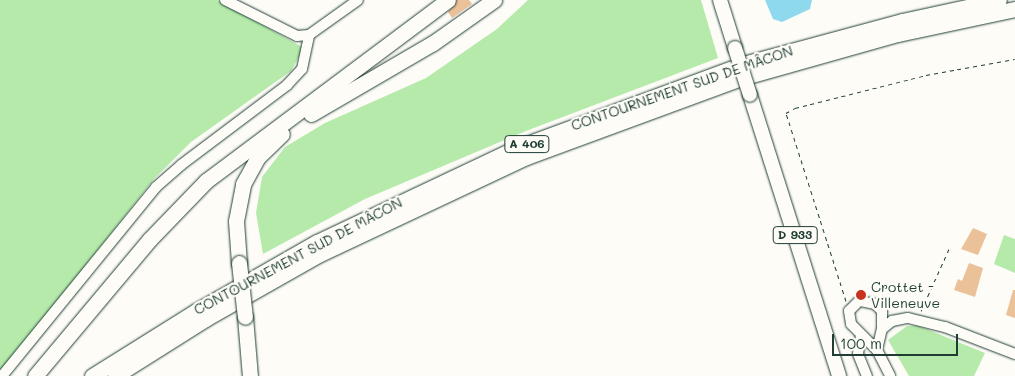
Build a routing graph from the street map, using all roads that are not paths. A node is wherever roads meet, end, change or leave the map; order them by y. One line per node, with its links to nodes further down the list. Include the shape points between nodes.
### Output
1 (226, 0): 8 (street, via 286,33)
2 (358, 0): 8 (street)
3 (448, 0): 14 (highway, via 206,182 150,239)
4 (494, 0): 17 (highway, bridge, via 433,43 305,118 266,148 250,170 239,197 236,221)
5 (720, 0): 18 (main road, D 933, bridge)
6 (998, 0): 15 (highway, CONTOURNEMENT SUD DE MÂCON / A 406, via 866,30 743,64 525,144 317,242 196,311)
7 (1015, 9): 16 (highway, CONTOURNEMENT SUD DE MÂCON / A 406, via 889,37 741,78 526,157 320,254 205,319)
8 (310, 35): 13 (street, via 302,69 287,85 156,187)
9 (882, 329): 10 (street, via 882,310 875,304 860,302 849,311 850,324); 11 (street); 12 (street, via 900,318 919,319)
10 (862, 335): 11 (street); 19 (street, via 858,354)
11 (877, 350): 20 (street)
12 (1015, 354)
13 (2, 376)
14 (35, 376)
15 (92, 376)
16 (115, 376)
17 (250, 376)
18 (839, 376)
19 (867, 376)
20 (890, 376)

